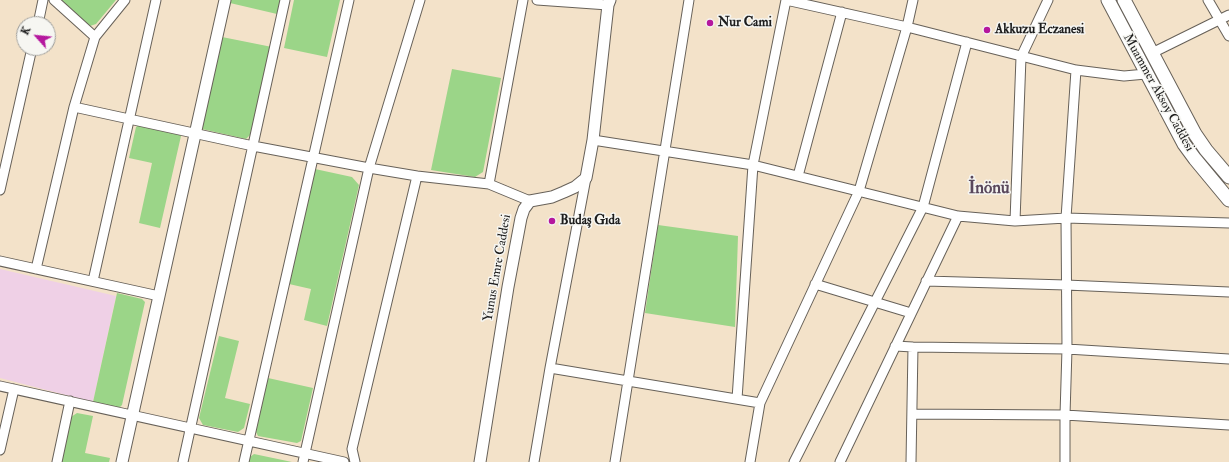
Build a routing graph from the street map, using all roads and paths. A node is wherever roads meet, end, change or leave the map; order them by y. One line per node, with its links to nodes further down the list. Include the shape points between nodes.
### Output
1 (43, 0): 21 (street)
2 (54, 0): 25 (street)
3 (124, 0): 25 (street)
4 (156, 0): 33 (street)
5 (225, 0): 34 (street)
6 (285, 0): 36 (street)
7 (349, 0): 38 (street)
8 (420, 0): 40 (street)
9 (523, 0): 45 (street)
10 (537, 0): 18 (street)
11 (689, 0): 37 (street)
12 (786, 0): 19 (street); 39 (street)
13 (914, 0): 23 (street)
14 (1048, 0): 29 (street)
15 (1108, 0): 31 (main road, Muammer Aksoy Caddesi)
16 (1124, 0): 27 (main road)
17 (1208, 0): 22 (street)
18 (609, 3): 35 (street)
19 (842, 12): 23 (street); 42 (street)
20 (1229, 14): 22 (street)
21 (40, 16)
22 (1219, 19): 24 (street); 27 (street)
23 (907, 27): 26 (street); 47 (street)
24 (1229, 36)
25 (95, 37): 32 (street)
26 (967, 42): 29 (street); 50 (street)
27 (1152, 53): 43 (main road, via 1195,134)
28 (30, 56): 46 (street)
29 (1021, 57): 30 (street); 53 (street)
30 (1076, 70): 31 (street, via 1124,76); 52 (street)
31 (1146, 74): 48 (main road, Muammer Aksoy Caddesi, via 1184,144)
32 (74, 107): 33 (street); 56 (street)
33 (129, 119): 34 (street); 57 (street)
34 (196, 133): 36 (street); 62 (street)
35 (594, 140): 37 (street); 44 (street)
36 (253, 146): 38 (street); 80 (street)
37 (665, 151): 39 (street); 70 (street)
38 (313, 158): 40 (street); 81 (street)
39 (753, 166): 42 (street); 73 (street)
40 (369, 168): 41 (street); 83 (street)
41 (417, 176): 45 (street); 89 (street, via 352,449)
42 (798, 176): 47 (street)
43 (1229, 177)
44 (586, 178): 49 (street, via 558,195); 69 (street)
45 (489, 184): 49 (street)
46 (0, 186)
47 (859, 191): 50 (street); 59 (street)
48 (1229, 200)
49 (530, 201): 90 (street, Yunus Emre Caddesi, via 524,208 518,229)
50 (923, 207): 51 (street); 63 (street)
51 (958, 216): 53 (street); 58 (street)
52 (1066, 218): 53 (street); 54 (street); 60 (street)
53 (1015, 221)
54 (1229, 223)
55 (0, 260): 56 (street)
56 (36, 268): 57 (street)
57 (93, 281): 62 (street)
58 (926, 281): 60 (street); 64 (street)
59 (815, 284): 63 (street); 75 (street)
60 (1066, 285): 61 (street); 67 (street)
61 (1229, 292)
62 (159, 296): 77 (street)
63 (874, 302): 64 (street); 94 (street)
64 (911, 313): 65 (street)
65 (895, 346): 66 (street); 95 (street)
66 (913, 347): 67 (street); 76 (street)
67 (1067, 349): 68 (street); 78 (street)
68 (1229, 359)
69 (550, 368): 70 (street); 91 (street)
70 (628, 381): 73 (street); 92 (street)
71 (0, 386): 72 (street)
72 (14, 389): 74 (street); 82 (street)
73 (737, 399): 75 (street)
74 (70, 401): 77 (street); 84 (street)
75 (760, 403): 93 (street)
76 (912, 414): 78 (street); 96 (street)
77 (132, 415): 80 (street); 85 (street)
78 (1064, 415): 79 (street); 97 (street)
79 (1229, 425)
80 (191, 428): 81 (street); 86 (street)
81 (249, 441): 83 (street); 87 (street)
82 (0, 450)
83 (304, 458): 88 (street)
84 (57, 462)
85 (122, 462)
86 (183, 462)
87 (244, 462)
88 (344, 462)
89 (355, 462)
90 (480, 462)
91 (534, 462)
92 (615, 462)
93 (750, 462)
94 (794, 462)
95 (840, 462)
96 (911, 462)
97 (1065, 462)

